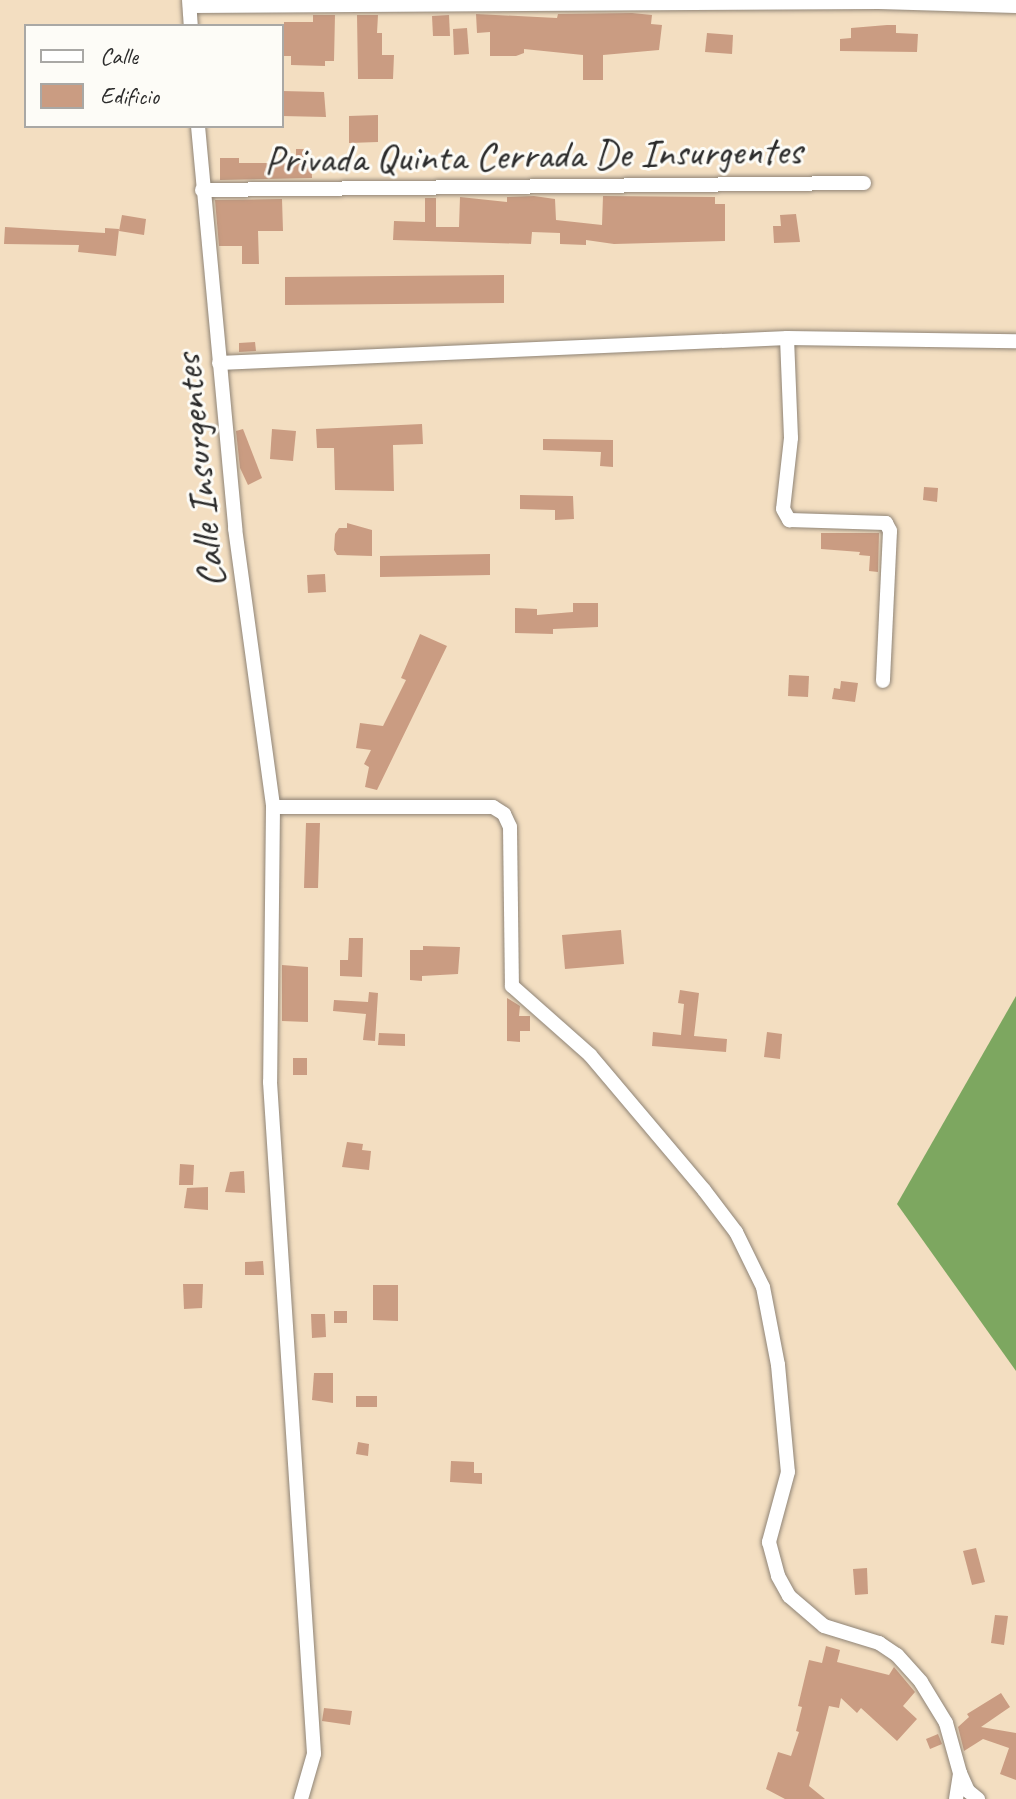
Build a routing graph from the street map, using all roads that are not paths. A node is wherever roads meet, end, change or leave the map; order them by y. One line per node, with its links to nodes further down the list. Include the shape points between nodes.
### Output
1 (190, 3): 2 (street); 3 (street)
2 (1016, 6)
3 (191, 24)
4 (198, 128): 6 (street, Calle Insurgentes)
5 (864, 183): 6 (street, Privada Quinta Cerrada De Insurgentes)
6 (202, 190): 9 (street, Calle Insurgentes)
7 (787, 338): 8 (street); 9 (street); 10 (street, via 791,438 783,509 789,520 886,523 890,531)
8 (1016, 341)
9 (219, 363): 11 (street, Calle Insurgentes, via 235,528)
10 (883, 681)
11 (273, 807): 12 (street, via 493,807 504,814 510,827 512,986 590,1055 704,1190 736,1232 763,1287 778,1365 788,1472 769,1542 778,1576 789,1596 824,1626 879,1643 897,1655 946,1723); 13 (street, Calle Insurgentes, via 270,1082 314,1754)
12 (960, 1773): 14 (street); 15 (street)
13 (301, 1799)
14 (956, 1799)
15 (978, 1799)

